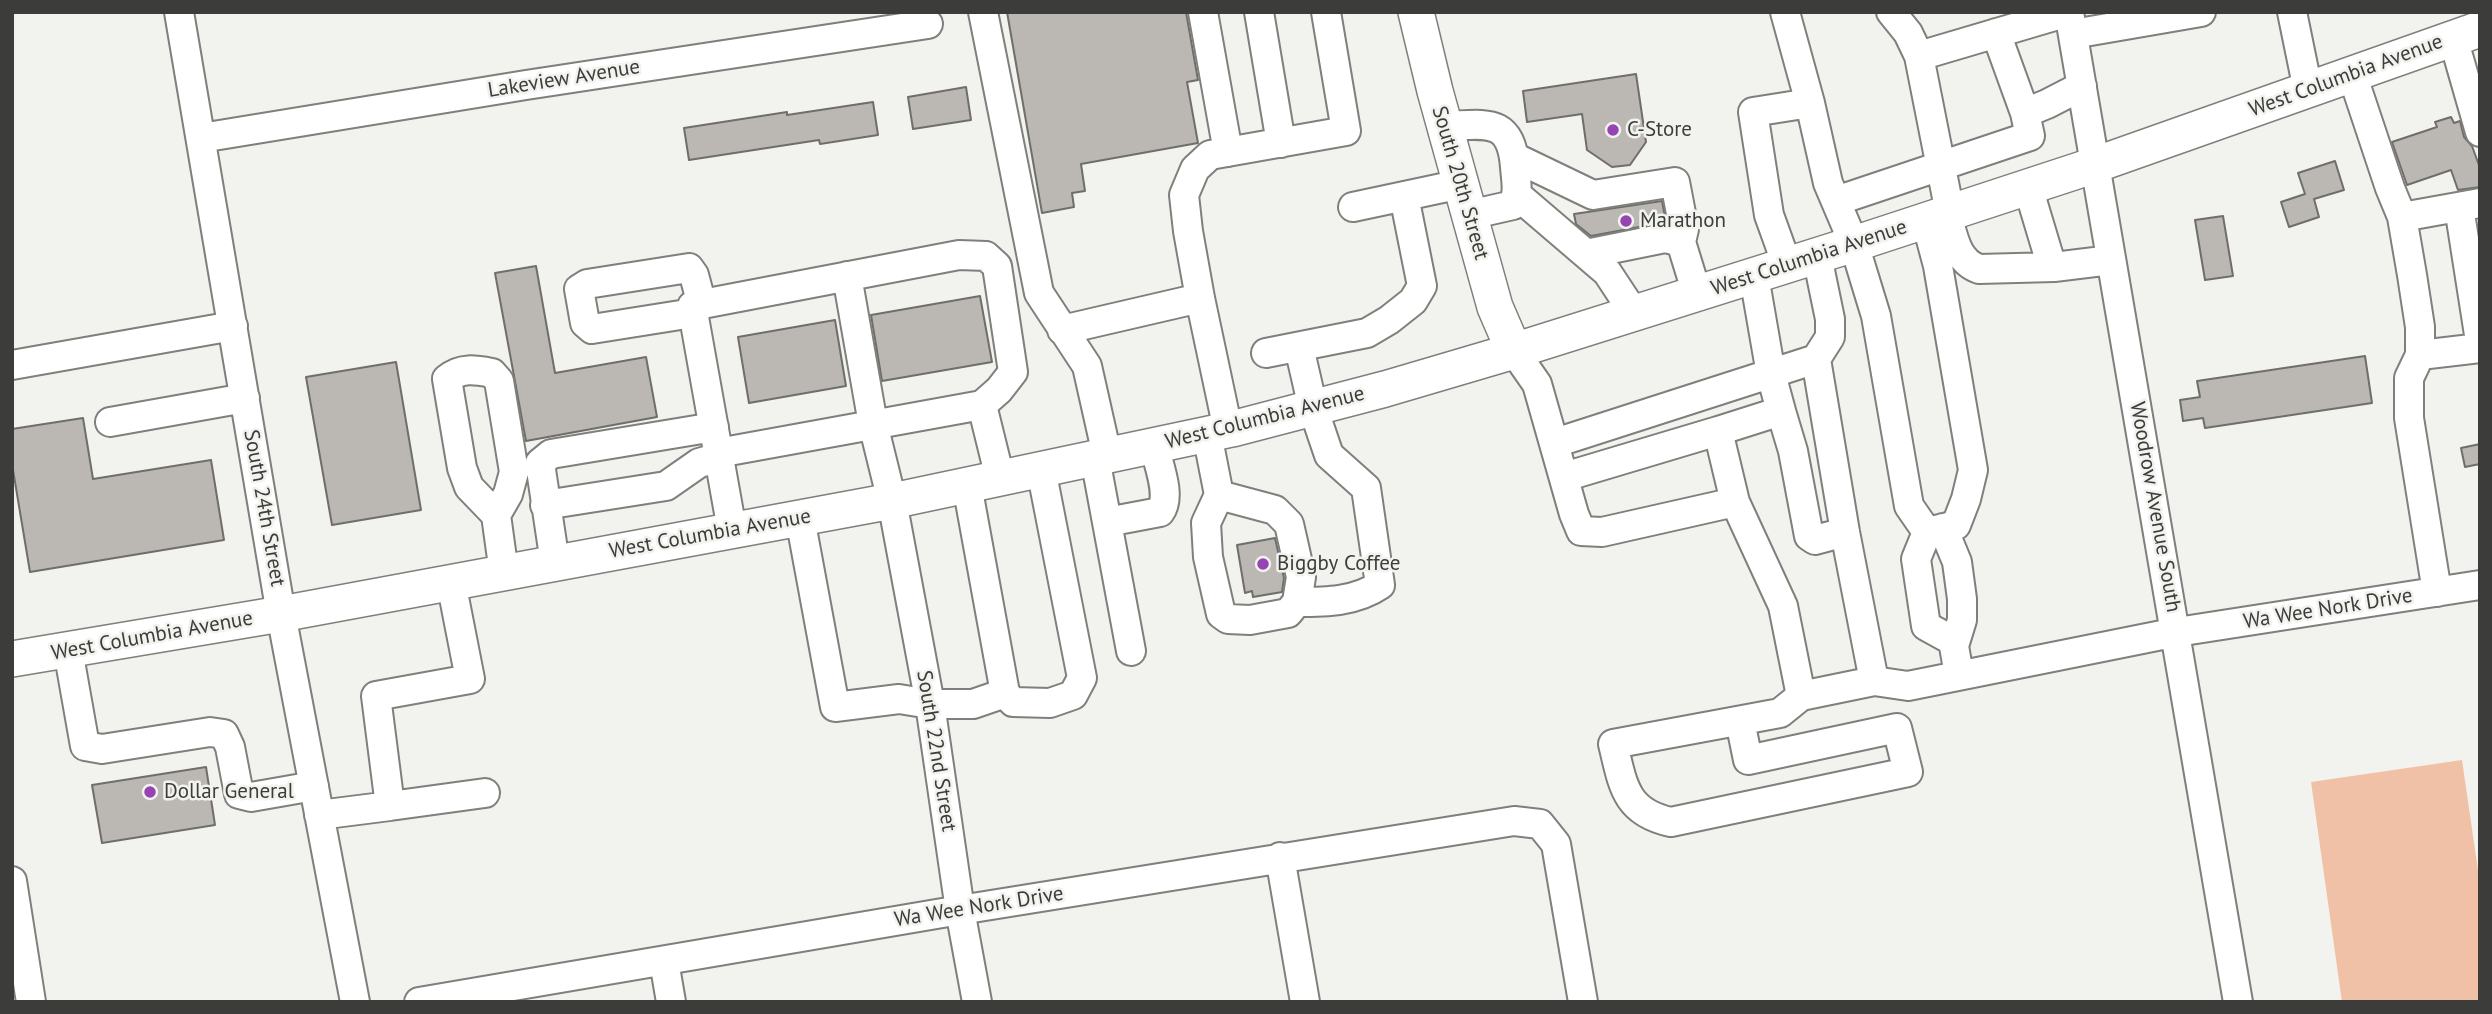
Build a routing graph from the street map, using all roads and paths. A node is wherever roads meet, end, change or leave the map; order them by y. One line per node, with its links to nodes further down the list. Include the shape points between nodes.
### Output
1 (179, 12): 24 (street, South 24th Street)
2 (983, 12): 51 (street, via 1039,293)
3 (1203, 12): 26 (street)
4 (1259, 12): 25 (street)
5 (1326, 12): 25 (street, via 1346,131)
6 (1416, 12): 22 (main road, South 20th Street)
7 (1785, 12): 20 (street)
8 (1891, 12): 16 (street)
9 (2202, 12): 11 (street)
10 (2292, 12): 19 (street)
11 (2140, 17): 12 (street)
12 (2070, 20): 15 (street); 18 (street, Woodrow Avenue South)
13 (928, 24): 24 (street, Lakeview Avenue)
14 (2466, 28): 17 (main road, West Columbia Avenue); 23 (street)
15 (1996, 33): 16 (street); 21 (street)
16 (1919, 56): 29 (street)
17 (2351, 75): 19 (main road, West Columbia Avenue); 38 (street)
18 (2082, 86): 21 (street); 28 (street, Woodrow Avenue South)
19 (2308, 90): 28 (main road, West Columbia Avenue)
20 (1810, 103): 34 (street); 43 (street, via 1753,112 1769,215)
21 (2025, 113): 29 (street, via 2030,136)
22 (1444, 126): 27 (street, via 1496,128 1507,136); 33 (main road, South 20th Street)
23 (2480, 132)
24 (201, 138): 50 (street, South 24th Street)
25 (1280, 142): 26 (street)
26 (1228, 152): 48 (street, via 1210,155 1195,169 1184,195)
27 (1514, 157): 31 (street); 39 (street, via 1592,195 1675,182 1684,229)
28 (2095, 165): 30 (main road, West Columbia Avenue); 42 (street, Woodrow Avenue South)
29 (1941, 167): 34 (street); 37 (street)
30 (2028, 187): 37 (main road, West Columbia Avenue); 44 (street)
31 (1517, 195): 33 (street, via 1513,205); 41 (street)
32 (1404, 196): 33 (street); 36 (street); 53 (street, via 1422,286 1413,301 1367,333)
33 (1465, 200): 55 (main road, South 20th Street, via 1495,307)
34 (1836, 201): 40 (street)
35 (2469, 205): 38 (street); 52 (street)
36 (1353, 207)
37 (1941, 216): 40 (main road, West Columbia Avenue); 44 (street, via 1968,265 1979,270); 85 (street, via 1940,280 1973,470 1956,525)
38 (2402, 217): 57 (street, via 2420,327)
39 (1681, 242): 41 (street, via 1665,238); 47 (street)
40 (1854, 244): 43 (main road, West Columbia Avenue); 85 (street, via 1876,316 1909,506)
41 (1586, 254): 49 (street, via 1607,272)
42 (2111, 260): 44 (street); 93 (street, Woodrow Avenue South)
43 (1802, 261): 46 (main road, West Columbia Avenue); 58 (street, via 1830,319 1830,337)
44 (2052, 267)
45 (847, 276): 62 (street, via 959,254 986,256 997,266 1013,372); 66 (street, South 22nd Street); 71 (street, via 698,309)
46 (1754, 276): 47 (main road, West Columbia Avenue); 60 (street)
47 (1697, 294): 49 (main road, West Columbia Avenue)
48 (1200, 298): 51 (street); 68 (street)
49 (1634, 313): 55 (main road, West Columbia Avenue)
50 (233, 327): 59 (street); 61 (street, South 24th Street)
51 (1062, 330): 72 (street, via 1087,366)
52 (2480, 341)
53 (1300, 347): 56 (street); 63 (street)
54 (2480, 348): 57 (street)
55 (1514, 351): 63 (main road, West Columbia Avenue); 69 (street, via 1537,384)
56 (1266, 354)
57 (2420, 355): 90 (street, via 2409,378 2409,418)
58 (1816, 359): 60 (street); 84 (street)
59 (12, 365)
60 (1771, 374): 64 (street); 69 (street)
61 (245, 398): 65 (street); 92 (street, South 24th Street)
62 (982, 405): 66 (street); 75 (street)
63 (1313, 408): 68 (main road, West Columbia Avenue); 91 (street, via 1329,455 1366,488 1380,585 1333,602)
64 (1782, 411): 67 (street); 84 (street, via 1809,536 1815,540)
65 (110, 422)
66 (873, 424): 71 (street); 77 (street, South 22nd Street)
67 (1718, 431): 74 (street); 78 (street)
68 (1217, 432): 70 (main road, West Columbia Avenue); 76 (street)
69 (1555, 443): 74 (street)
70 (1154, 445): 72 (main road, West Columbia Avenue); 82 (street, via 1164,508)
71 (717, 446): 79 (street, via 666,486); 79 (street, via 551,454 540,463); 83 (street)
72 (1101, 457): 73 (main road, West Columbia Avenue); 82 (street)
73 (1041, 469): 75 (main road, West Columbia Avenue); 100 (street, via 1082,678 1073,695 1050,703 1013,702)
74 (1564, 477): 78 (street, via 1581,531 1602,532)
75 (983, 481): 77 (main road, West Columbia Avenue); 100 (street)
76 (1219, 495): 91 (street, via 1275,510 1289,524 1301,578); 91 (street, via 1206,523 1221,614 1250,620 1288,612)
77 (892, 501): 81 (main road, West Columbia Avenue); 102 (street, South 22nd Street)
78 (1735, 502): 101 (street, via 1783,606)
79 (545, 505): 86 (street)
80 (496, 515): 87 (street)
81 (800, 518): 83 (main road, West Columbia Avenue); 102 (street, via 835,707 899,699)
82 (1107, 522): 96 (street)
83 (732, 530): 86 (main road, West Columbia Avenue)
84 (1845, 532): 99 (street)
85 (1930, 535): 94 (street, via 1916,559 1926,625); 94 (street, via 1957,562 1962,620)
86 (555, 563): 87 (main road, West Columbia Avenue)
87 (504, 573): 88 (main road, West Columbia Avenue)
88 (452, 582): 92 (main road, West Columbia Avenue); 106 (street, via 470,679 376,696)
89 (2480, 585): 90 (street, Wa Wee Nork Drive)
90 (2437, 592): 93 (street, Wa Wee Nork Drive)
91 (1297, 602)
92 (281, 614): 95 (main road, West Columbia Avenue); 104 (street, South 24th Street)
93 (2177, 632): 98 (street, Wa Wee Nork Drive); 119 (street, Woodrow Avenue South)
94 (1946, 637): 98 (street)
95 (68, 650): 97 (main road, West Columbia Avenue); 104 (street, via 85,746 102,749 210,732 224,734 239,793 251,797)
96 (1131, 651)
97 (12, 659)
98 (1959, 675): 99 (street, Wa Wee Nork Drive, via 1908,686)
99 (1874, 681): 101 (street, Wa Wee Nork Drive)
100 (1005, 693): 102 (street, via 973,704)
101 (1801, 696): 103 (street, via 1780,713)
102 (930, 705): 110 (street, South 22nd Street)
103 (1740, 721): 103 (street, via 1613,744 1634,805 1651,817 1671,822 1908,772 1897,728 1748,760)
104 (314, 786): 107 (street, South 24th Street)
105 (485, 793): 106 (street)
106 (390, 806): 107 (street)
107 (319, 815): 113 (street, South 24th Street)
108 (1280, 858): 110 (street, Wa Wee Nork Drive); 117 (street); 118 (street, Wa Wee Nork Drive, via 1514,821 1541,824 1556,844)
109 (12, 881): 112 (street)
110 (960, 910): 111 (street, Wa Wee Nork Drive); 116 (street, South 22nd Street)
111 (663, 961): 114 (street, Wa Wee Nork Drive); 115 (street)
112 (31, 1002)
113 (355, 1002)
114 (419, 1002)
115 (671, 1002)
116 (977, 1002)
117 (1305, 1002)
118 (1583, 1002)
119 (2238, 1002)

